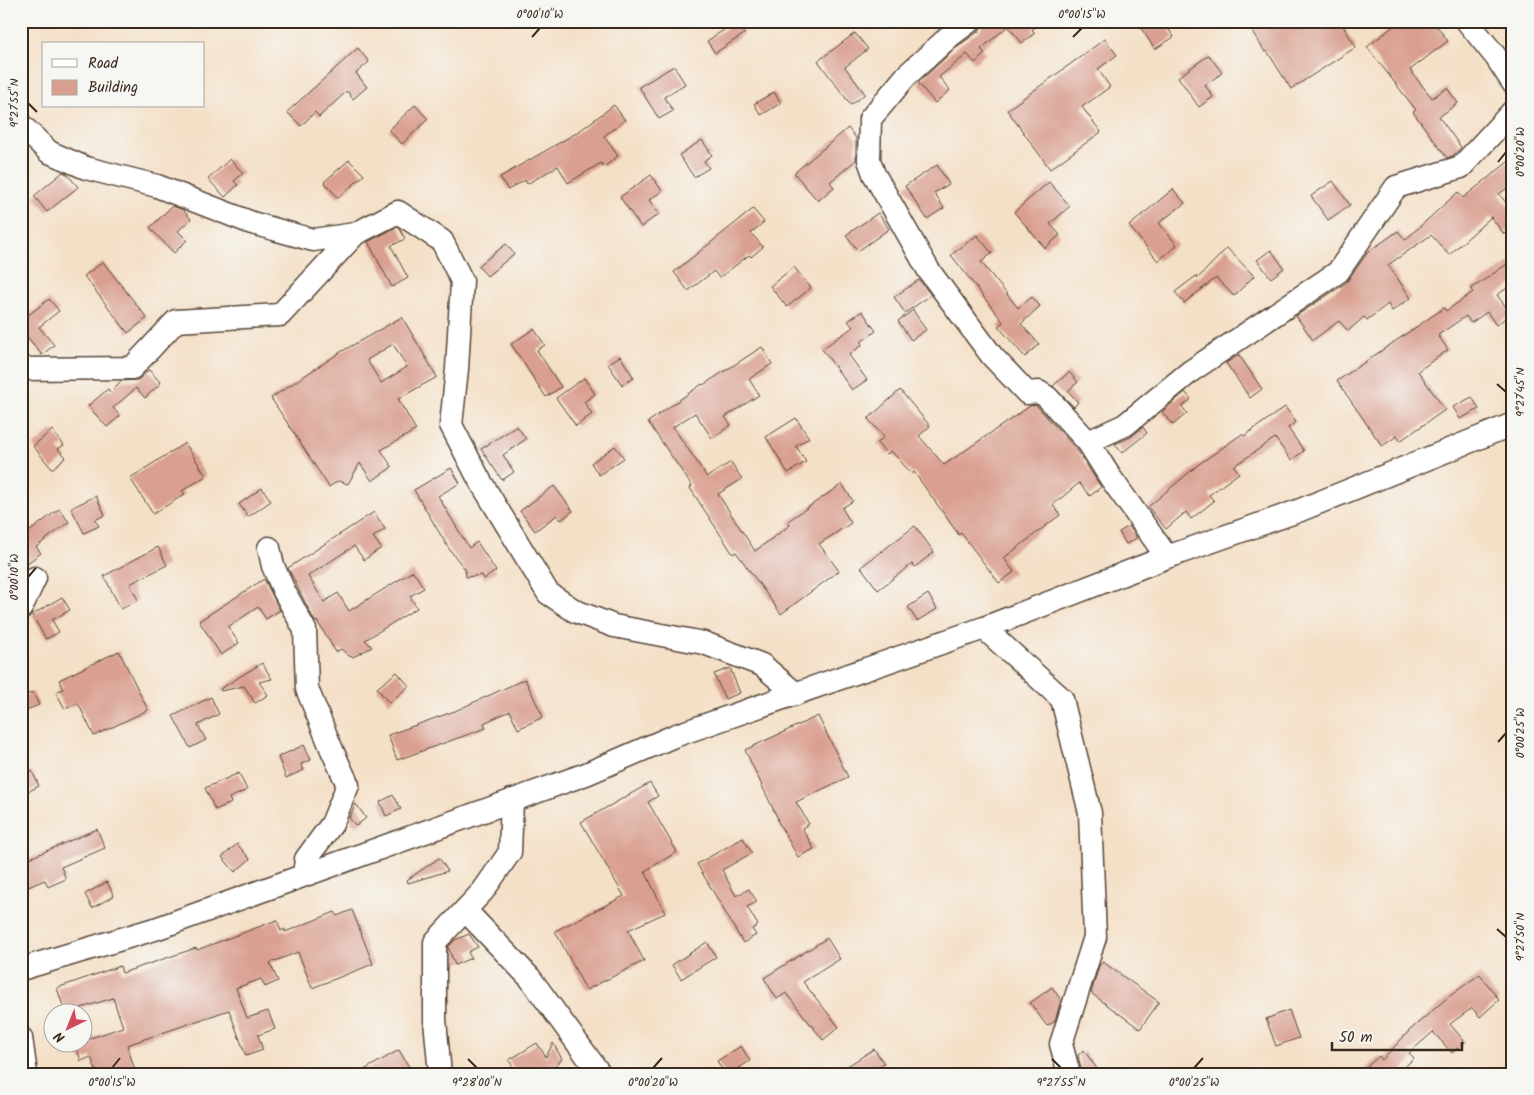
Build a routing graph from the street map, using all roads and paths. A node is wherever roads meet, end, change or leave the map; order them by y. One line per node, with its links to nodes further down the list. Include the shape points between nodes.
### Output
1 (970, 21): 9 (street, via 907,75 870,119 869,160 929,271 992,356 1028,393 1039,392 1047,397)
2 (1467, 21): 3 (street)
3 (1513, 83)
4 (1513, 111): 9 (street, via 1461,166 1396,187 1338,272 1191,371 1125,425)
5 (21, 125): 6 (street, via 49,152 86,168 158,186 252,223 313,240)
6 (355, 234): 7 (street, via 280,315 176,321 132,368); 15 (street, via 398,212 442,241 462,281 451,425 548,593 574,611 614,626 704,643 762,665)
7 (21, 369)
8 (1513, 424): 11 (street, via 1298,511)
9 (1088, 442): 11 (street)
10 (269, 548): 17 (street, via 272,566 305,630 307,689 348,785 332,824 306,859)
11 (1167, 557): 14 (street)
12 (35, 578): 13 (street)
13 (21, 608)
14 (984, 628): 15 (street); 24 (street, via 1062,699 1090,813 1095,937 1061,1044)
15 (796, 694): 16 (street, via 674,736 586,774)
16 (512, 800): 17 (street); 18 (street, via 510,852)
17 (304, 875): 19 (street, via 158,928)
18 (466, 910): 22 (street, via 434,942 435,1020); 23 (street, via 530,978)
19 (21, 969)
20 (21, 1038): 21 (street)
21 (26, 1074)
22 (440, 1074)
23 (600, 1074)
24 (1069, 1074)

